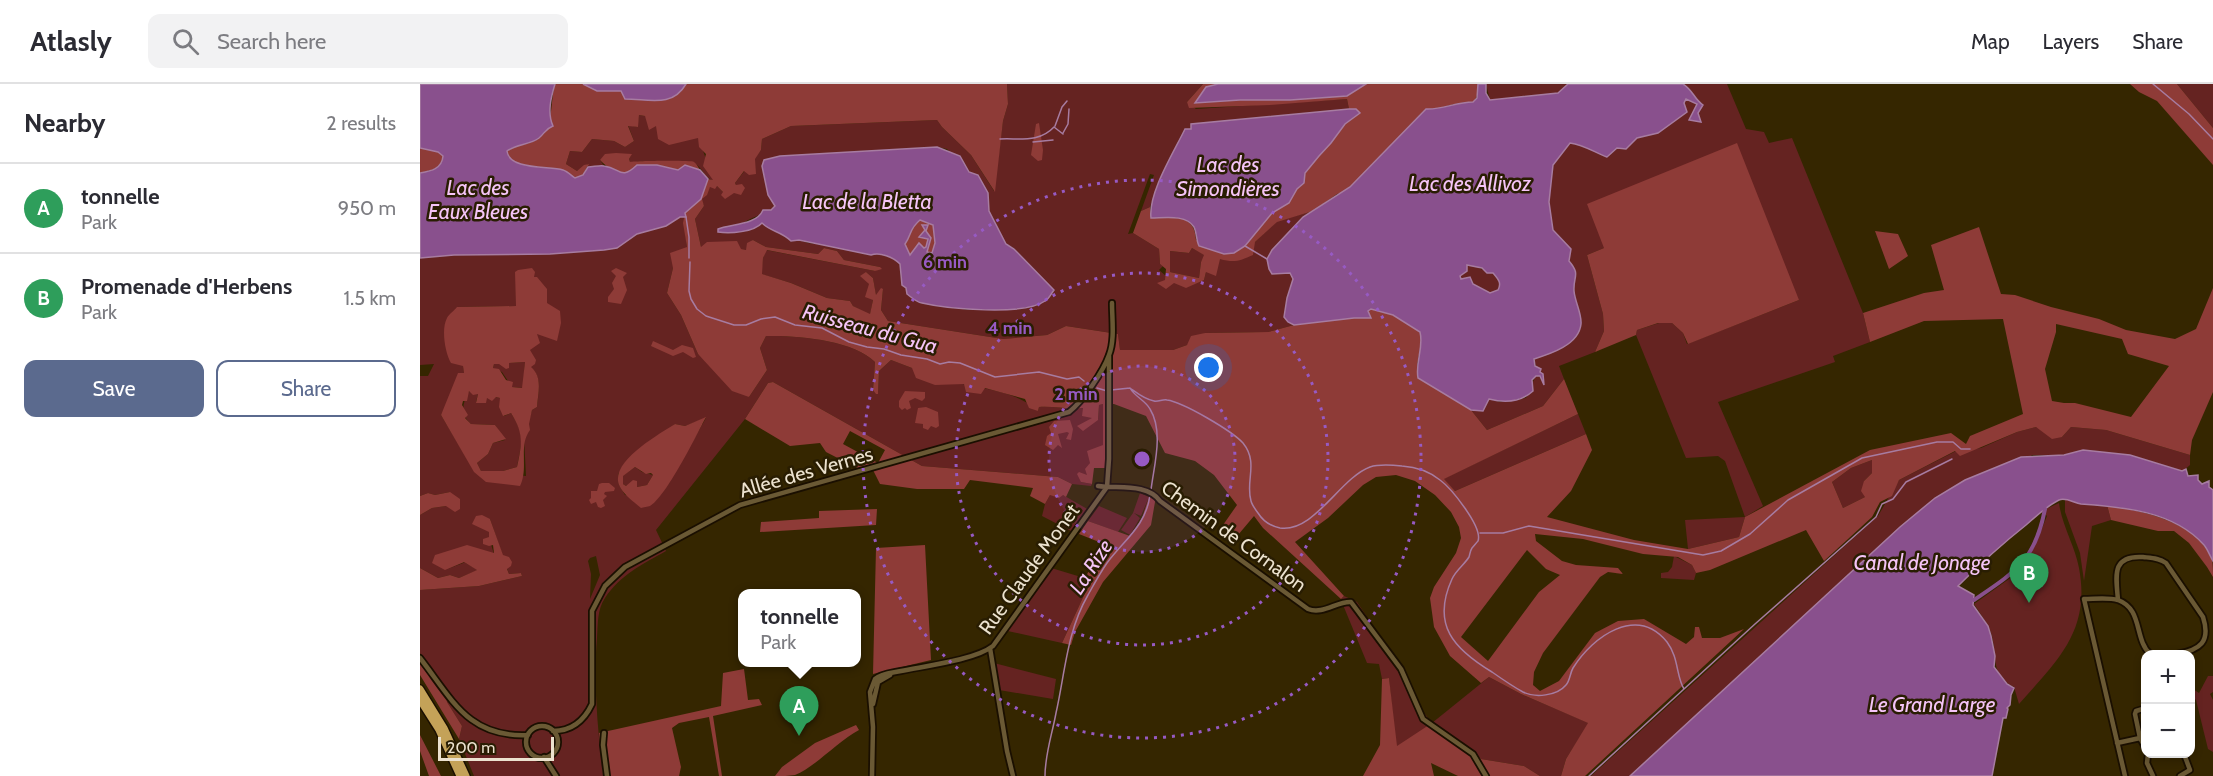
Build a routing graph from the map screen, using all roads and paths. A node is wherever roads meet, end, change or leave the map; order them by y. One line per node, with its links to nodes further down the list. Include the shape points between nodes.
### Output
1 (1112, 303): 2 (street, Allée des Vernes)
2 (1109, 355): 4 (street); 14 (street, Allée des Vernes, via 1069,412 740,505 625,567 605,586 592,611 593,703 576,725)
3 (1098, 486): 4 (street, Chemin de Cornalon)
4 (1107, 487): 6 (street, Rue Claude Monet); 33 (street, Chemin de Cornalon, via 1151,493 1314,611 1352,602 1401,669 1423,719 1473,754)
5 (2118, 600): 7 (street, via 2135,616); 8 (street, via 2116,569 2123,560 2144,557 2166,563 2206,626 2205,638); 20 (street, via 2084,599)
6 (990, 648): 31 (street, Rue Claude Monet, via 897,672 878,682 872,710); 32 (street)
7 (2145, 650)
8 (2194, 650)
9 (420, 658): 17 (street, via 458,709 489,730)
10 (420, 689): 28 (highway)
11 (420, 700): 27 (highway)
12 (2141, 709): 18 (street, via 2135,714)
13 (554, 731): 14 (street); 16 (street, via 540,726); 19 (street)
14 (564, 731): 19 (street, Allée des Vernes)
15 (604, 733): 30 (street)
16 (528, 735): 17 (street); 21 (street)
17 (514, 736): 21 (street)
18 (2140, 738): 20 (street)
19 (558, 740): 22 (street)
20 (2117, 743): 34 (street)
21 (526, 744): 23 (street, via 531,753)
22 (550, 755): 23 (street); 26 (street)
23 (544, 757): 26 (street)
24 (2148, 758): 35 (street)
25 (2186, 758): 36 (street, via 2190,770)
26 (550, 766): 29 (street)
27 (460, 776)
28 (466, 776)
29 (556, 776)
30 (607, 776)
31 (872, 776)
32 (1013, 776)
33 (1486, 776)
34 (2125, 776)
35 (2153, 776)
36 (2180, 776)

